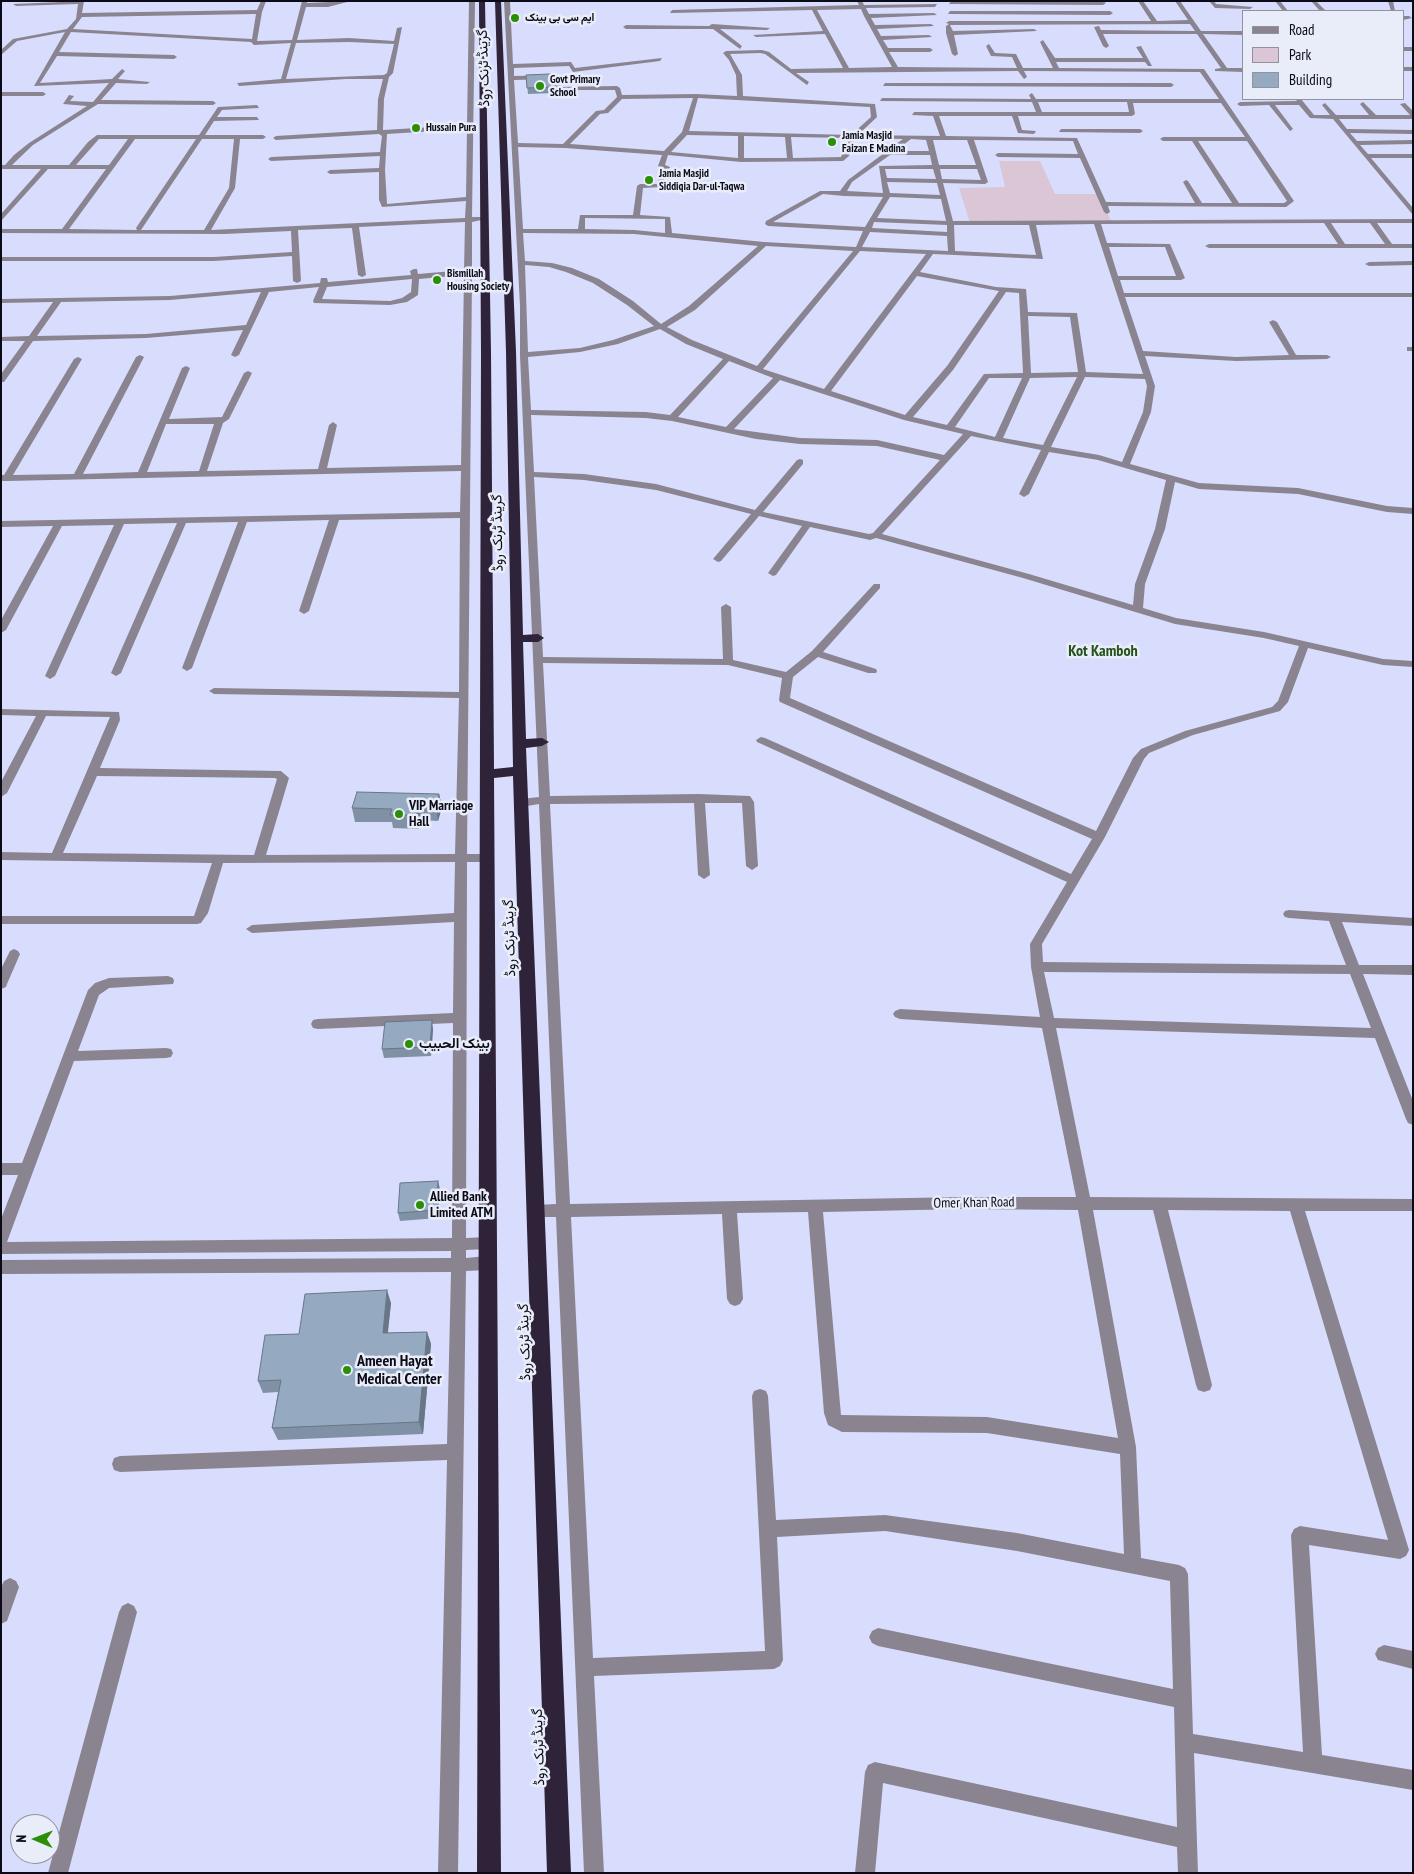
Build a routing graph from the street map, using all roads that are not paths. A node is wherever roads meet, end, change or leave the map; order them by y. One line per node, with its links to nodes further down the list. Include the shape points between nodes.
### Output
1 (81, 1): 17 (street); 30 (street)
2 (264, 1): 25 (street)
3 (349, 1): 14 (street, via 328,5)
4 (498, 1): 83 (highway, گرینڈ ٹرنک روڈ)
5 (507, 1): 83 (street)
6 (754, 1): 22 (street)
7 (788, 1): 21 (street)
8 (1140, 1): 36 (street)
9 (1177, 1): 37 (street)
10 (1211, 1): 23 (street, via 1215,6)
11 (1245, 1): 23 (street)
12 (950, 2): 16 (street); 27 (street)
13 (1103, 2): 16 (street); 29 (street)
14 (305, 3): 55 (street)
15 (477, 3): 86 (highway, گرینڈ ٹرنک روڈ)
16 (1029, 3): 28 (street)
17 (16, 4)
18 (860, 4): 19 (street); 20 (street); 32 (street)
19 (936, 5)
20 (813, 7): 21 (street); 47 (street)
21 (792, 8): 22 (street)
22 (759, 9): 24 (street)
23 (1252, 9)
24 (710, 10): 26 (street, via 700,8); 42 (street, via 711,15 707,19)
25 (259, 12): 30 (street); 54 (street)
26 (672, 12)
27 (950, 13): 28 (street); 33 (street)
28 (1033, 13): 29 (street)
29 (1110, 13): 35 (street)
30 (79, 15): 44 (street)
31 (934, 15): 32 (street)
32 (867, 16): 40 (street)
33 (949, 22): 34 (street); 48 (street)
34 (1062, 22): 35 (street); 46 (street)
35 (1115, 22): 36 (street)
36 (1154, 22): 37 (street)
37 (1190, 22): 49 (street)
38 (931, 26): 40 (street)
39 (626, 27): 42 (street)
40 (873, 27): 53 (street)
41 (400, 28): 57 (street)
42 (713, 28): 43 (street); 60 (street)
43 (768, 28)
44 (69, 30): 54 (street); 64 (street, via 15,40); 65 (street)
45 (1037, 31): 48 (street)
46 (1066, 31)
47 (826, 32): 51 (street); 71 (street)
48 (949, 33): 66 (street)
49 (1198, 33): 50 (street); 59 (street, via 1098,30); 78 (street)
50 (1242, 33)
51 (746, 36)
52 (928, 37): 53 (street)
53 (879, 38): 62 (street)
54 (254, 41): 55 (street)
55 (294, 42): 57 (street, via 349,40); 88 (street)
56 (1043, 42): 69 (street)
57 (396, 43): 82 (street, via 390,73)
58 (989, 46): 74 (street, via 993,55 1014,55)
59 (1106, 46)
60 (740, 47)
61 (1139, 47): 70 (street)
62 (886, 50): 63 (street); 73 (street)
63 (930, 50)
64 (1, 53)
65 (55, 54): 67 (street); 87 (street, via 36,85)
66 (955, 54)
67 (174, 57)
68 (660, 60): 83 (street, via 573,70 571,64)
69 (1053, 60): 70 (street); 75 (street)
70 (1146, 60): 76 (street)
71 (847, 70): 72 (street); 81 (street)
72 (877, 70): 73 (street); 92 (street)
73 (896, 70): 74 (street)
74 (1021, 70): 75 (street); 93 (street)
75 (1057, 70): 76 (street)
76 (1152, 70): 77 (street)
77 (1202, 70): 78 (street); 84 (street)
78 (1225, 70): 79 (street)
79 (1242, 70)
80 (122, 71): 87 (street)
81 (790, 71): 90 (street); 100 (street, via 760,51 726,53 739,75)
82 (386, 77): 88 (street); 129 (street, via 381,99)
83 (508, 77): 86 (highway); 99 (street, via 555,77 557,89 617,88); 153 (street); 246 (highway, گرینڈ ٹرنک روڈ)
84 (1207, 77): 85 (street); 104 (street)
85 (1242, 77)
86 (479, 80): 125 (street); 187 (highway, گرینڈ ٹرنک روڈ)
87 (114, 81): 89 (street); 106 (street)
88 (283, 81): 91 (street)
89 (147, 82)
90 (807, 83)
91 (239, 84)
92 (884, 85): 93 (street); 101 (street)
93 (1028, 85): 94 (street); 102 (street)
94 (1171, 85)
95 (1, 94): 96 (street)
96 (43, 94)
97 (71, 96): 106 (street, via 65,103)
98 (696, 96): 99 (street); 100 (street); 131 (street)
99 (620, 97): 154 (street, via 606,112 598,112)
100 (740, 98): 112 (street)
101 (882, 100): 102 (street); 112 (street, via 880,104)
102 (1034, 100): 103 (street); 118 (street)
103 (1130, 100): 104 (street); 119 (street)
104 (1223, 101): 149 (street)
105 (1299, 101): 109 (street); 121 (street, via 1312,117)
106 (96, 103): 107 (street); 167 (street, via 30,144)
107 (213, 103)
108 (1240, 104): 109 (street)
109 (1271, 104): 126 (street)
110 (1363, 104): 122 (street)
111 (1402, 104): 120 (street)
112 (873, 105): 138 (street, via 874,117)
113 (1325, 105): 121 (street)
114 (257, 107): 123 (street, via 221,108)
115 (914, 114): 116 (street)
116 (935, 114): 117 (street); 142 (street)
117 (1014, 114): 118 (street); 127 (street, via 1020,132)
118 (1040, 114): 119 (street)
119 (1132, 114): 127 (street)
120 (1413, 116): 122 (street)
121 (1334, 117): 122 (street); 128 (street)
122 (1374, 117)
123 (212, 119): 124 (street); 135 (street)
124 (257, 119)
125 (471, 127): 129 (street); 181 (street)
126 (1290, 129)
127 (1140, 131): 147 (street, via 1136,138)
128 (1345, 131): 130 (street); 152 (street)
129 (380, 132): 139 (street); 158 (street, via 385,135)
130 (1413, 132)
131 (685, 133): 132 (street); 155 (street)
132 (741, 135): 133 (street); 165 (street)
133 (788, 136): 138 (street); 166 (street)
134 (134, 137): 135 (street); 169 (street, via 97,138); 170 (street)
135 (200, 137): 136 (street); 199 (street)
136 (238, 137): 137 (street); 202 (street, via 232,188)
137 (263, 137)
138 (852, 137): 140 (street); 166 (street, via 843,159)
139 (276, 138)
140 (909, 138): 141 (street); 156 (street)
141 (929, 138): 142 (street); 157 (street)
142 (944, 138): 143 (street)
143 (970, 139): 144 (street); 172 (street)
144 (1010, 139): 145 (street); 160 (street)
145 (1075, 139): 146 (street); 161 (street)
146 (1083, 139)
147 (1127, 139)
148 (1194, 139): 149 (street); 150 (street); 184 (street)
149 (1249, 139): 184 (street, via 1291,202 1286,205)
150 (1163, 140)
151 (1413, 142): 152 (street)
152 (1355, 143): 162 (street)
153 (516, 145): 154 (street); 205 (street)
154 (565, 146): 155 (street)
155 (666, 153): 165 (street); 186 (street, via 661,166 667,167 659,186 640,186)
156 (890, 153): 157 (street); 178 (street, via 850,181 843,189)
157 (933, 153): 171 (street)
158 (384, 154): 164 (street); 173 (street)
159 (998, 155): 160 (street)
160 (1017, 155): 161 (street)
161 (1082, 156): 182 (street)
162 (1366, 156): 163 (street); 185 (street)
163 (1413, 156)
164 (272, 159)
165 (741, 160): 166 (street)
166 (790, 161)
167 (4, 167): 168 (street)
168 (46, 167): 169 (street); 188 (street)
169 (72, 167): 170 (street)
170 (112, 167): 201 (street)
171 (936, 167): 172 (street); 175 (street, via 881,167); 176 (street)
172 (980, 167): 176 (street, via 985,182)
173 (382, 170): 174 (street); 181 (street, via 384,206)
174 (330, 172)
175 (884, 180): 176 (street); 179 (street)
176 (940, 181): 180 (street)
177 (1186, 182): 183 (street)
178 (844, 194): 179 (street); 203 (street, via 822,192 768,224)
179 (886, 196): 180 (street); 189 (street)
180 (944, 197): 196 (street)
181 (470, 199): 187 (street)
182 (1104, 204): 183 (street); 190 (street)
183 (1200, 205): 184 (street)
184 (1237, 205)
185 (1413, 213)
186 (636, 217): 206 (street, via 582,216); 208 (street, via 668,218)
187 (474, 218): 197 (street); 202 (street); 223 (street); 224 (highway, گرینڈ ٹرنک روڈ)
188 (1, 219)
189 (872, 220): 196 (street); 203 (street)
190 (1111, 221): 191 (street); 195 (street)
191 (1326, 221): 192 (street); 212 (street)
192 (1372, 221): 193 (street); 213 (street)
193 (1413, 221)
194 (1032, 222): 195 (street); 196 (street); 218 (street, via 1040,257)
195 (1097, 222): 210 (street)
196 (950, 223): 207 (street)
197 (355, 226): 200 (street); 227 (street)
198 (1, 227): 201 (street)
199 (139, 228): 201 (street); 202 (street)
200 (294, 229): 202 (street); 217 (street)
201 (64, 230): 202 (street); 204 (street)
202 (207, 230)
203 (867, 230): 207 (street); 215 (street)
204 (1, 231)
205 (519, 231): 206 (street); 220 (street)
206 (581, 231): 208 (street)
207 (951, 234): 218 (street)
208 (669, 235): 209 (street)
209 (764, 244): 215 (street); 240 (street, via 692,308)
210 (1106, 245): 228 (street); 228 (street, via 1168,245 1181,278)
211 (1209, 246): 212 (street)
212 (1342, 246): 213 (street)
213 (1390, 246): 214 (street)
214 (1413, 246)
215 (858, 249): 216 (street); 255 (street)
216 (930, 253): 218 (street); 225 (street)
217 (295, 254): 219 (street, via 197,259); 229 (street)
218 (952, 254)
219 (1, 259)
220 (521, 263): 240 (street, via 549,265 596,281); 246 (street)
221 (1413, 263): 222 (street)
222 (1369, 264)
223 (468, 269): 224 (street); 226 (street); 243 (street)
224 (483, 271): 242 (highway, گرینڈ ٹرنک روڈ)
225 (915, 273): 232 (street); 263 (street)
226 (415, 274): 227 (street); 230 (street); 230 (street, via 414,293 397,302 318,301)
227 (362, 275): 230 (street)
228 (1117, 278): 234 (street)
229 (297, 281): 230 (street); 233 (street, via 139,292)
230 (324, 282): 231 (street)
231 (266, 290): 237 (street, via 163,298); 241 (street)
232 (1004, 290): 238 (street, via 1023,291); 268 (street, via 950,368)
233 (1, 294)
234 (1123, 295): 235 (street); 247 (street)
235 (1413, 296)
236 (1, 300): 237 (street)
237 (58, 301): 245 (street)
238 (1024, 314): 258 (street, via 1074,315); 259 (street)
239 (1273, 322): 252 (street)
240 (661, 326): 246 (street, via 580,350); 251 (street)
241 (247, 327): 245 (street, via 146,336); 248 (street)
242 (485, 336): 243 (street); 246 (highway, گرینڈ ٹرنک روڈ)
243 (467, 337): 264 (street)
244 (1, 339): 245 (street)
245 (31, 339): 256 (street)
246 (503, 353): 265 (highway, گرینڈ ٹرنک روڈ); 266 (street); 308 (highway, گرینڈ ٹرنک روڈ)
247 (1141, 353): 252 (street, via 1236,359); 261 (street)
248 (235, 355)
249 (140, 357): 285 (street)
250 (1327, 357): 252 (street)
251 (728, 358): 255 (street); 267 (street)
252 (1294, 358)
253 (78, 359): 286 (street)
254 (186, 368): 270 (street)
255 (759, 369): 260 (street)
256 (4, 372): 262 (street)
257 (248, 373): 269 (street, via 225,419)
258 (1082, 374): 259 (street); 261 (street); 276 (street)
259 (1027, 375): 272 (street, via 987,376); 275 (street)
260 (778, 376): 263 (street); 273 (street)
261 (1148, 377): 279 (street, via 1151,386 1147,412)
262 (1, 380)
263 (826, 392): 268 (street)
264 (466, 408): 265 (street); 280 (street)
265 (486, 408): 328 (highway, گرینڈ ٹرنک روڈ)
266 (527, 412): 267 (street); 283 (street)
267 (672, 418): 273 (street)
268 (907, 418): 272 (street)
269 (220, 421): 270 (street); 282 (street)
270 (163, 422): 284 (street)
271 (332, 425): 281 (street)
272 (949, 429): 274 (street)
273 (728, 430): 277 (street, via 800,441 872,442)
274 (968, 434): 275 (street); 277 (street)
275 (998, 440): 276 (street)
276 (1047, 448): 279 (street); 288 (street)
277 (944, 458): 299 (street)
278 (800, 462): 290 (street)
279 (1126, 464): 287 (street)
280 (465, 468): 281 (street); 291 (street)
281 (322, 471): 282 (street)
282 (202, 474): 284 (street)
283 (530, 474): 290 (street, via 584,477 656,487); 307 (street)
284 (141, 475): 285 (street)
285 (77, 476): 286 (street)
286 (4, 478)
287 (1171, 479): 289 (street, via 1199,486 1298,491); 304 (street, via 1160,529 1140,584)
288 (1024, 494)
289 (1413, 511)
290 (756, 513): 298 (street); 300 (street)
291 (465, 515): 292 (street); 320 (street)
292 (335, 517): 293 (street); 305 (street)
293 (244, 519): 294 (street); 314 (street)
294 (183, 520): 295 (street); 316 (street)
295 (120, 522): 296 (street); 317 (street)
296 (59, 523): 297 (street); 306 (street)
297 (1, 524)
298 (808, 524): 299 (street, via 862,536); 301 (street)
299 (876, 535): 304 (street)
300 (718, 559)
301 (773, 573)
302 (877, 586): 310 (street)
303 (726, 607): 312 (street)
304 (1138, 610): 309 (street, via 1175,621 1264,635)
305 (304, 611)
306 (1, 630)
307 (538, 638): 308 (highway); 311 (street)
308 (517, 639): 325 (highway, گرینڈ ٹرنک روڈ)
309 (1304, 646): 313 (street, via 1383,662); 333 (street, via 1283,702 1276,708 1189,733 1145,751)
310 (816, 653): 315 (street); 318 (street)
311 (539, 660): 312 (street); 324 (street)
312 (728, 662): 318 (street)
313 (1413, 664)
314 (187, 668)
315 (872, 671)
316 (116, 673)
317 (50, 676)
318 (788, 676): 333 (street, via 784,700)
319 (214, 691): 320 (street)
320 (464, 695): 339 (street)
321 (1, 712): 322 (street)
322 (43, 712): 326 (street, via 115,714 116,720); 329 (street)
323 (762, 740): 342 (street)
324 (542, 742): 325 (highway); 331 (street)
325 (519, 744): 327 (highway, گرینڈ ٹرنک روڈ)
326 (93, 772): 335 (street); 338 (street, via 277,774 282,778)
327 (520, 772): 328 (highway); 332 (highway, گرینڈ ٹرنک روڈ)
328 (486, 774): 337 (highway, گرینڈ ٹرنک روڈ)
329 (1, 793)
330 (699, 798): 331 (street); 340 (street, via 741,798 748,802); 341 (street)
331 (544, 800): 332 (street); 371 (street)
332 (521, 803): 372 (highway, گرینڈ ٹرنک روڈ)
333 (1099, 837): 342 (street)
334 (1, 856): 335 (street)
335 (56, 856): 336 (street)
336 (219, 858): 338 (street); 346 (street, via 197,920)
337 (486, 858): 339 (street); 374 (highway, گرینڈ ٹرنک روڈ)
338 (258, 859): 339 (street)
339 (461, 860): 344 (street)
340 (752, 866)
341 (704, 875)
342 (1074, 880): 350 (street, via 1036,944)
343 (1289, 914): 345 (street)
344 (460, 917): 348 (street); 356 (street)
345 (1334, 917): 347 (street); 351 (street)
346 (1, 920)
347 (1413, 922)
348 (252, 929)
349 (14, 954): 354 (street)
350 (1037, 967): 351 (street); 357 (street)
351 (1354, 969): 352 (street); 359 (street)
352 (1413, 970)
353 (168, 981): 361 (street, via 100,986 93,993)
354 (1, 984)
355 (900, 1014): 357 (street)
356 (460, 1018): 358 (street); 375 (street)
357 (1050, 1023): 359 (street); 365 (street)
358 (318, 1024)
359 (1379, 1033): 362 (street)
360 (166, 1054): 361 (street)
361 (71, 1056): 364 (street)
362 (1413, 1119)
363 (1, 1169): 364 (street)
364 (28, 1169): 373 (street)
365 (1084, 1203): 366 (street, Omer Khan Road); 369 (street, Omer Khan Road); 383 (street)
366 (1159, 1204): 367 (street, Omer Khan Road); 381 (street)
367 (1296, 1205): 368 (street, Omer Khan Road); 397 (street, via 1400,1550 1300,1535)
368 (1413, 1205)
369 (814, 1206): 370 (street, Omer Khan Road); 383 (street, via 834,1420 842,1424 987,1424)
370 (730, 1208): 371 (street, Omer Khan Road); 380 (street)
371 (564, 1210): 372 (street, Omer Khan Road); 394 (street)
372 (536, 1211): 403 (highway, گرینڈ ٹرنک روڈ)
373 (1, 1239)
374 (487, 1243): 375 (street); 377 (highway, گرینڈ ٹرنک روڈ)
375 (459, 1244): 376 (street); 378 (street)
376 (1, 1248)
377 (487, 1263): 378 (street); 402 (highway, گرینڈ ٹرنک روڈ)
378 (458, 1265): 379 (street); 384 (street)
379 (1, 1267)
380 (735, 1299)
381 (1204, 1385)
382 (760, 1396): 386 (street)
383 (1128, 1447): 387 (street)
384 (455, 1452): 385 (street); 401 (street)
385 (120, 1464)
386 (768, 1529): 387 (street, via 885,1523 1017,1542); 394 (street, via 774,1660)
387 (1133, 1565): 395 (street, via 1179,1574)
388 (10, 1587): 390 (street)
389 (128, 1612): 400 (street)
390 (1, 1615)
391 (878, 1637): 395 (street)
392 (1384, 1654): 393 (street)
393 (1413, 1660)
394 (585, 1667): 404 (street)
395 (1183, 1700): 396 (street)
396 (1184, 1742): 397 (street); 399 (street)
397 (1313, 1764): 398 (street)
398 (1413, 1780)
399 (1187, 1839): 405 (street, via 874,1772); 406 (street)
400 (58, 1873)
401 (448, 1873)
402 (488, 1873)
403 (559, 1873)
404 (594, 1873)
405 (865, 1873)
406 (1188, 1873)

